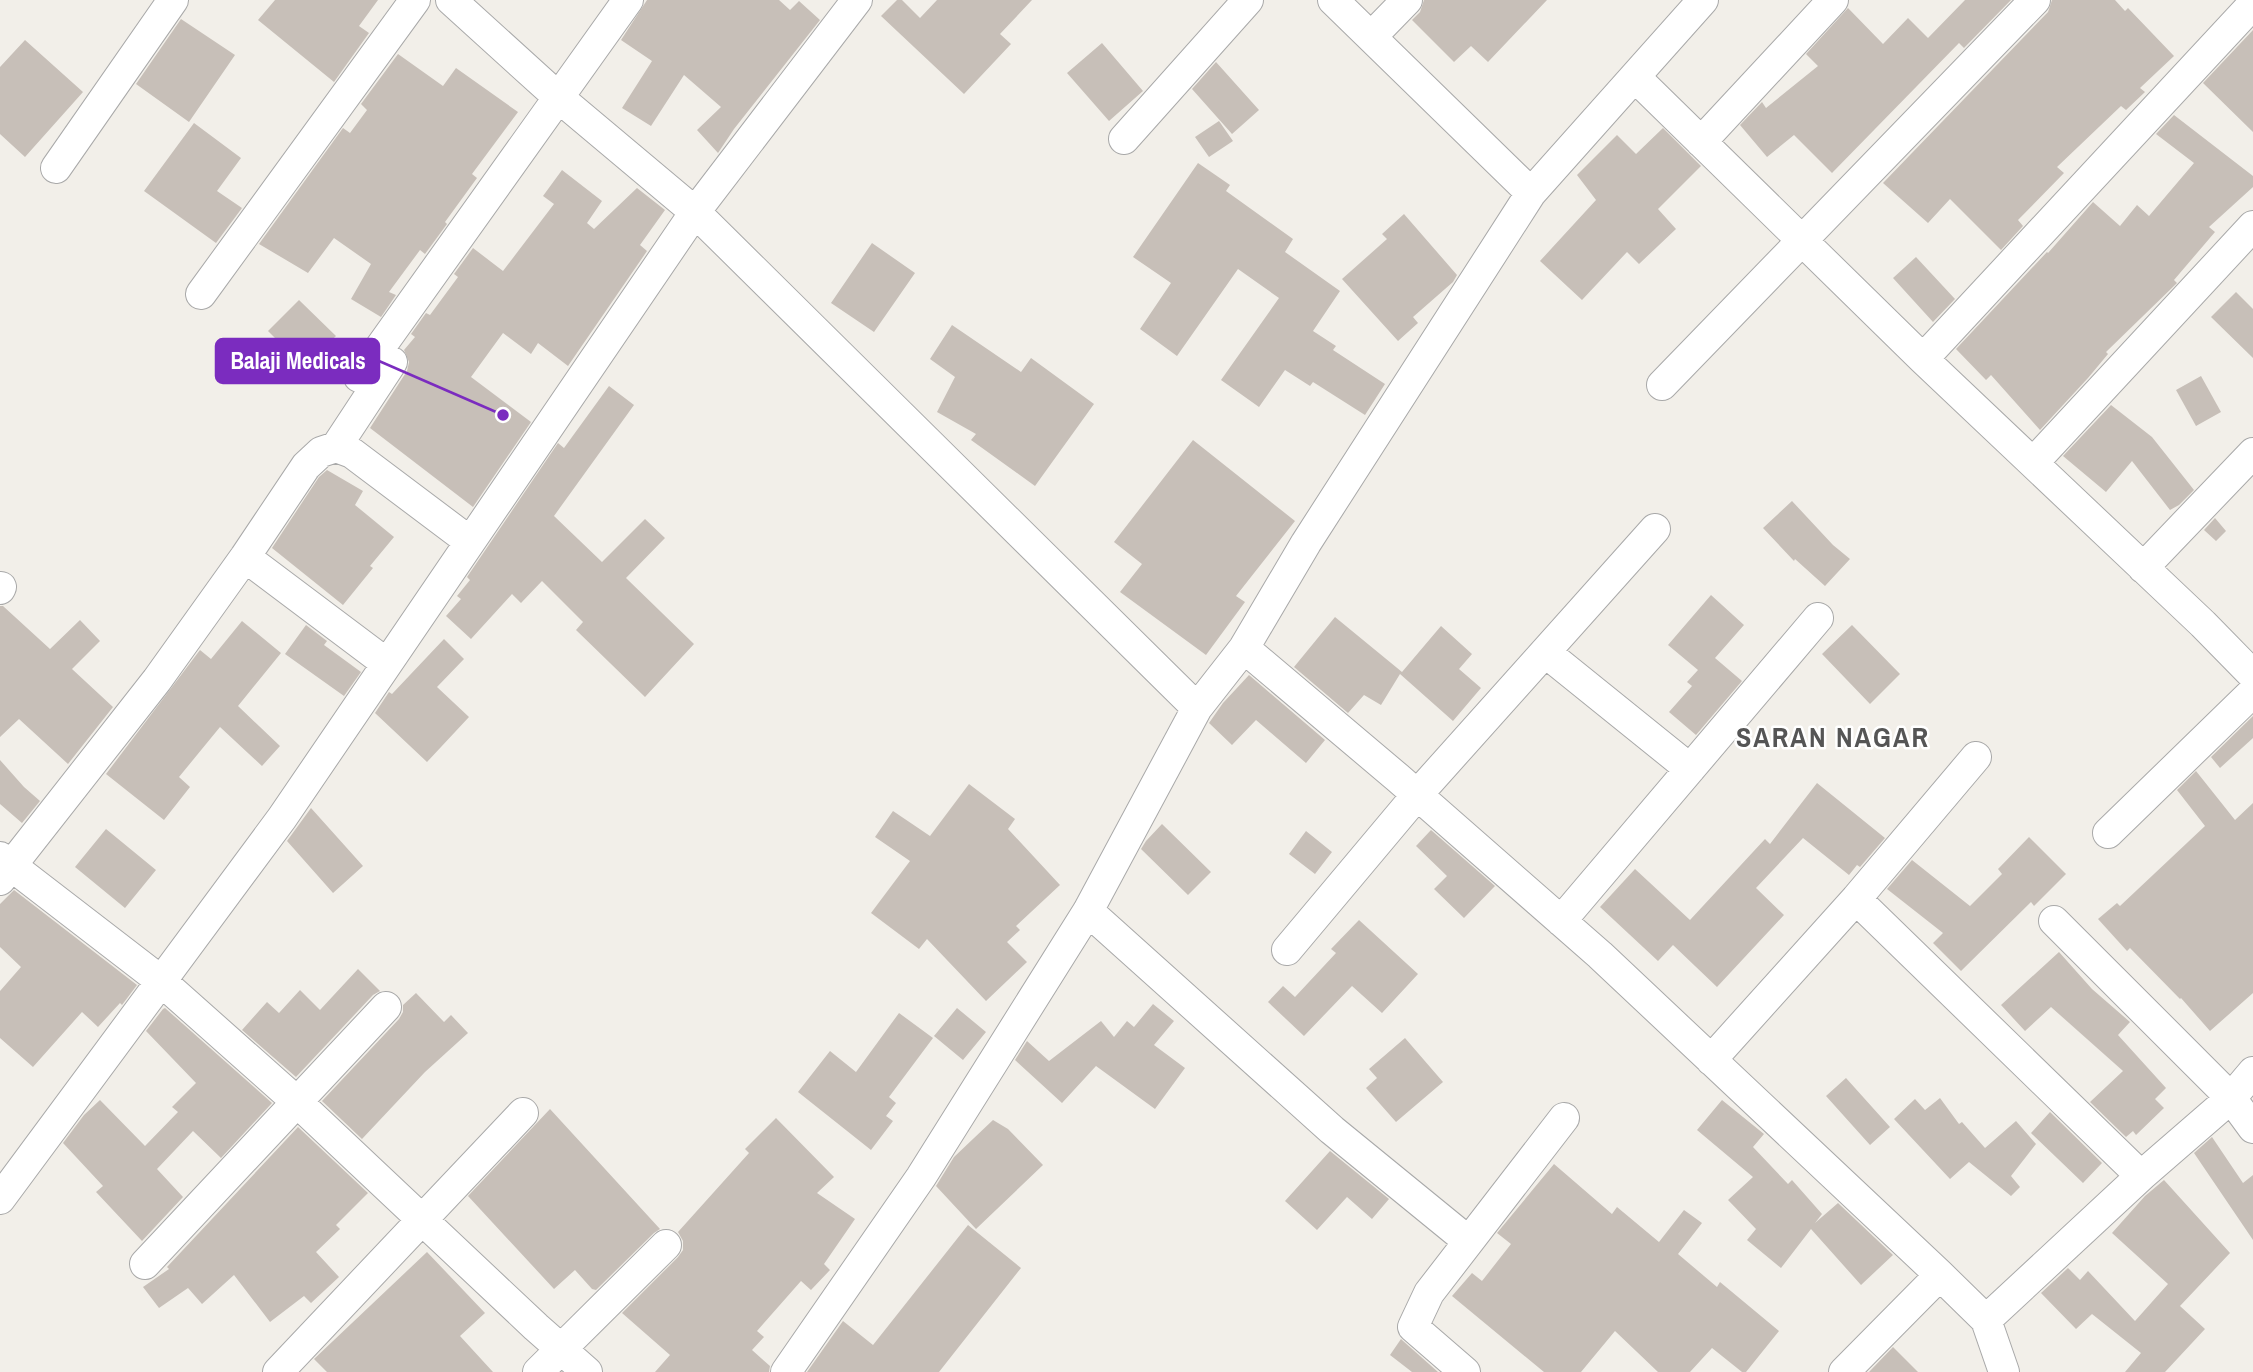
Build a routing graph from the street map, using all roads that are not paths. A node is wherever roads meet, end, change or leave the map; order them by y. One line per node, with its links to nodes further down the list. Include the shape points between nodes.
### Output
1 (157, 0): 2 (street, via 50,163)
2 (173, 0)
3 (393, 0): 4 (street, via 194,286)
4 (415, 0)
5 (451, 0): 17 (street)
6 (628, 0): 17 (street)
7 (857, 0): 21 (street)
8 (1248, 0): 18 (street)
9 (1333, 0): 15 (street)
10 (1407, 0): 15 (street)
11 (1703, 0): 16 (street)
12 (1833, 0): 19 (street)
13 (2035, 0): 23 (street)
14 (2253, 4): 24 (street)
15 (1371, 37): 20 (street)
16 (1635, 77): 19 (street); 20 (street)
17 (558, 109): 21 (street); 25 (street); 27 (street)
18 (1124, 139)
19 (1701, 142): 23 (street)
20 (1531, 193): 35 (street, via 1306,543)
21 (695, 212): 31 (street); 39 (street)
22 (2253, 226): 29 (street)
23 (1801, 240): 24 (street); 26 (street)
24 (1923, 359): 29 (street)
25 (359, 377)
26 (1662, 385)
27 (335, 447): 31 (street, via 352,453); 32 (street, via 306,466)
28 (2253, 453): 33 (street)
29 (2033, 463): 33 (street)
30 (1655, 529): 36 (street)
31 (469, 541): 37 (street)
32 (245, 557): 37 (street); 44 (street, via 157,680)
33 (2143, 568): 38 (street)
34 (1818, 618): 41 (street)
35 (1244, 648): 39 (street); 42 (street)
36 (1545, 652): 41 (street); 42 (street)
37 (386, 663): 50 (street, via 282,818)
38 (2252, 677): 43 (street)
39 (1198, 708): 46 (street)
40 (1976, 757): 45 (street)
41 (1690, 769): 48 (street)
42 (1417, 795): 48 (street); 49 (street)
43 (2108, 833)
44 (4, 868): 50 (street)
45 (1856, 899): 52 (street); 59 (street)
46 (1088, 911): 62 (street, via 1332,1130); 71 (street, via 921,1177)
47 (2054, 921): 54 (street)
48 (1561, 922): 52 (street)
49 (1287, 950)
50 (161, 981): 55 (street); 60 (street)
51 (386, 1007): 55 (street)
52 (1711, 1060): 65 (street)
53 (2253, 1072): 54 (street)
54 (2231, 1098): 58 (street); 59 (street)
55 (296, 1101): 61 (street); 64 (street)
56 (523, 1113): 61 (street)
57 (1564, 1118): 62 (street)
58 (2253, 1128)
59 (2141, 1176): 66 (street)
60 (0, 1199)
61 (424, 1219): 67 (street); 68 (street)
62 (1468, 1241): 72 (street, via 1429,1293 1413,1326)
63 (666, 1245): 67 (street)
64 (145, 1264)
65 (1940, 1275): 66 (street); 73 (street)
66 (1986, 1320): 74 (street)
67 (561, 1347): 69 (street); 70 (street)
68 (278, 1372)
69 (538, 1372)
70 (587, 1372)
71 (786, 1372)
72 (1465, 1372)
73 (1844, 1372)
74 (2004, 1372)

